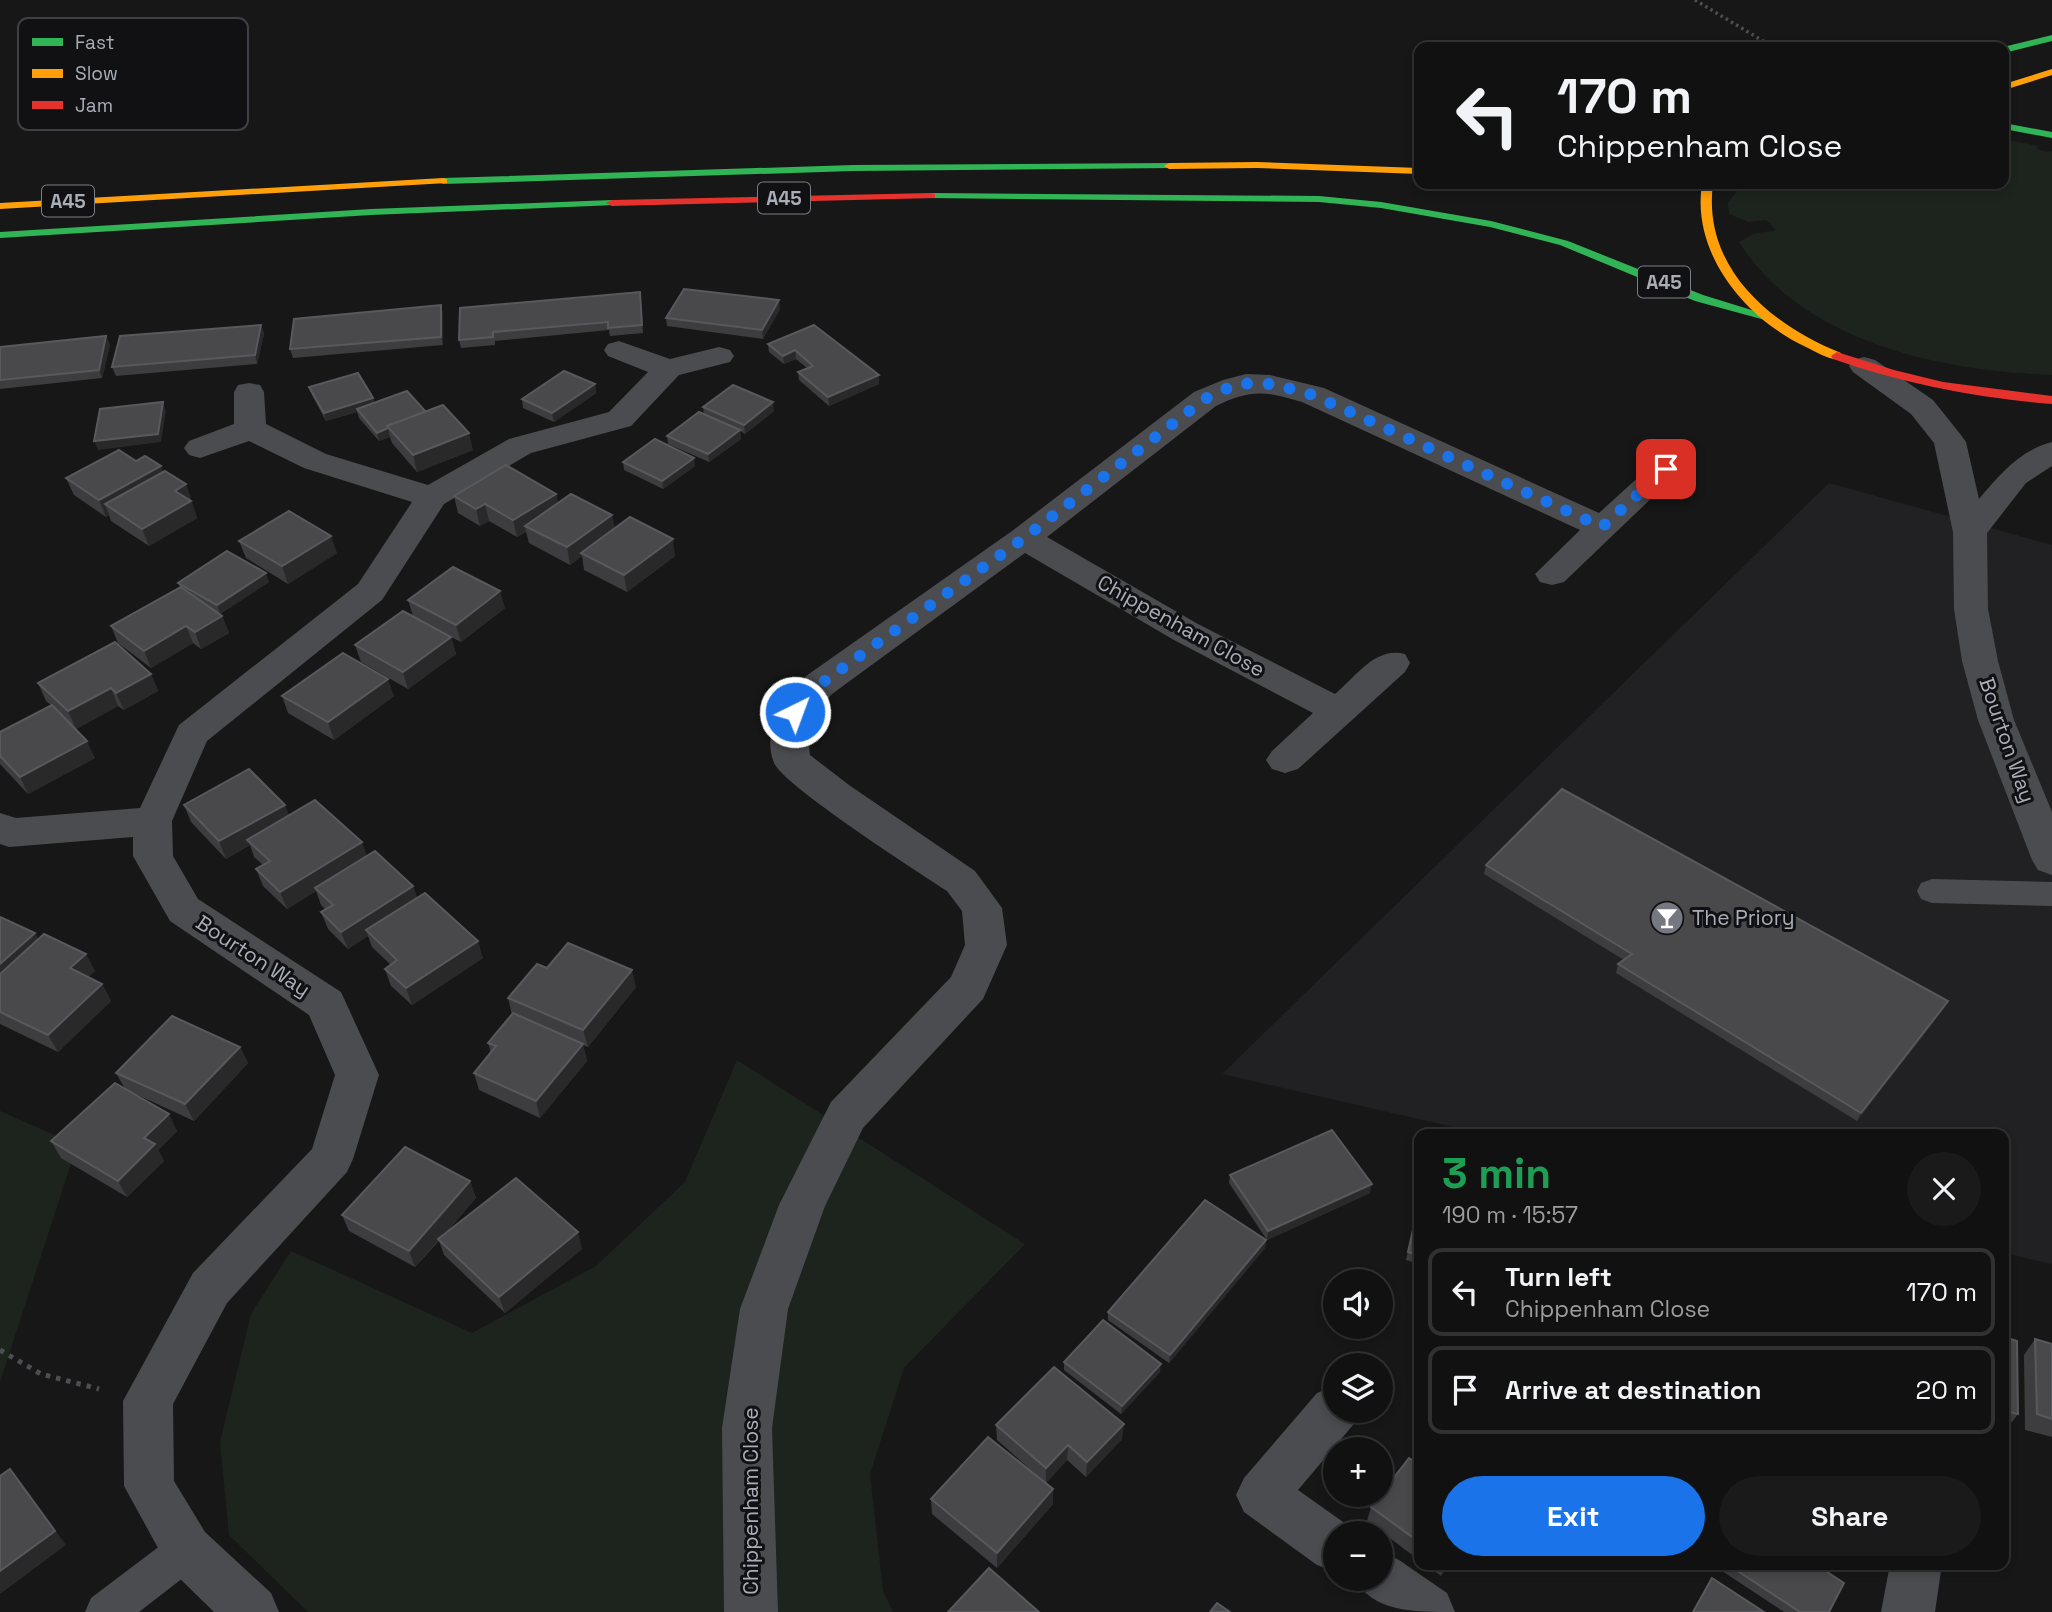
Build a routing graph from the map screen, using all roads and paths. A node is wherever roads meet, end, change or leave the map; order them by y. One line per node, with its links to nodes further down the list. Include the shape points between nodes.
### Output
1 (1695, 0): 3 (path)
2 (2052, 38): 4 (highway)
3 (1765, 42)
4 (2009, 49)
5 (2052, 72): 6 (highway)
6 (2009, 85)
7 (2009, 126): 8 (highway)
8 (2052, 135)
9 (1382, 153): 10 (highway, A45)
10 (1257, 165): 11 (highway, A45); 13 (highway, A45, via 586,175)
11 (1414, 171)
12 (1705, 189): 15 (highway, via 1701,201 1704,224 1724,263)
13 (0, 206)
14 (0, 235): 15 (highway, A45, via 371,212 666,201 1003,195 1319,199 1438,214 1539,237 1699,298)
15 (1765, 316): 18 (highway, via 1799,338)
16 (619, 350): 19 (street)
17 (719, 356): 19 (street)
18 (1864, 366): 21 (highway, via 1940,388); 28 (street, Bourton Way, via 1922,407 1950,442)
19 (668, 369): 26 (street, Bourton Way, via 620,419 520,446)
20 (249, 392): 22 (street)
21 (2052, 400)
22 (250, 429): 23 (street); 26 (street, via 315,461)
23 (200, 448)
24 (2052, 452): 28 (street, via 2015,476)
25 (1666, 469): 27 (street)
26 (432, 497): 34 (street, Bourton Way, via 370,592 192,734)
27 (1602, 527): 29 (street, Chippenham Close, via 1313,395 1250,382 1230,385 1205,399); 30 (street)
28 (1970, 532): 36 (street, Bourton Way, via 1971,610 1980,661 1996,720)
29 (1024, 538): 32 (street, Chippenham Close, via 1186,632); 48 (street, Chippenham Close, via 819,685 795,712 788,735 792,761 961,881 982,908 986,945 968,987 847,1115 802,1205 764,1309 747,1428)
30 (1552, 574)
31 (1392, 663): 32 (street)
32 (1339, 711): 33 (street)
33 (1285, 760)
34 (153, 821): 35 (street, via 9,833); 40 (street, Bourton Way, via 152,856 184,910 327,1004 357,1075 331,1159 210,1288)
35 (0, 827)
36 (2052, 860)
37 (1932, 891): 38 (lane)
38 (2052, 894)
39 (0, 1350): 40 (path, via 41,1374)
40 (148, 1401): 43 (street, Bourton Way, via 149,1486)
41 (1323, 1423): 42 (street, via 1262,1495)
42 (1323, 1538)
43 (187, 1550): 46 (lane); 47 (street, Bourton Way)
44 (1915, 1570): 50 (street)
45 (1393, 1587): 49 (street)
46 (106, 1612)
47 (252, 1612)
48 (751, 1612)
49 (1428, 1612)
50 (1908, 1612)

